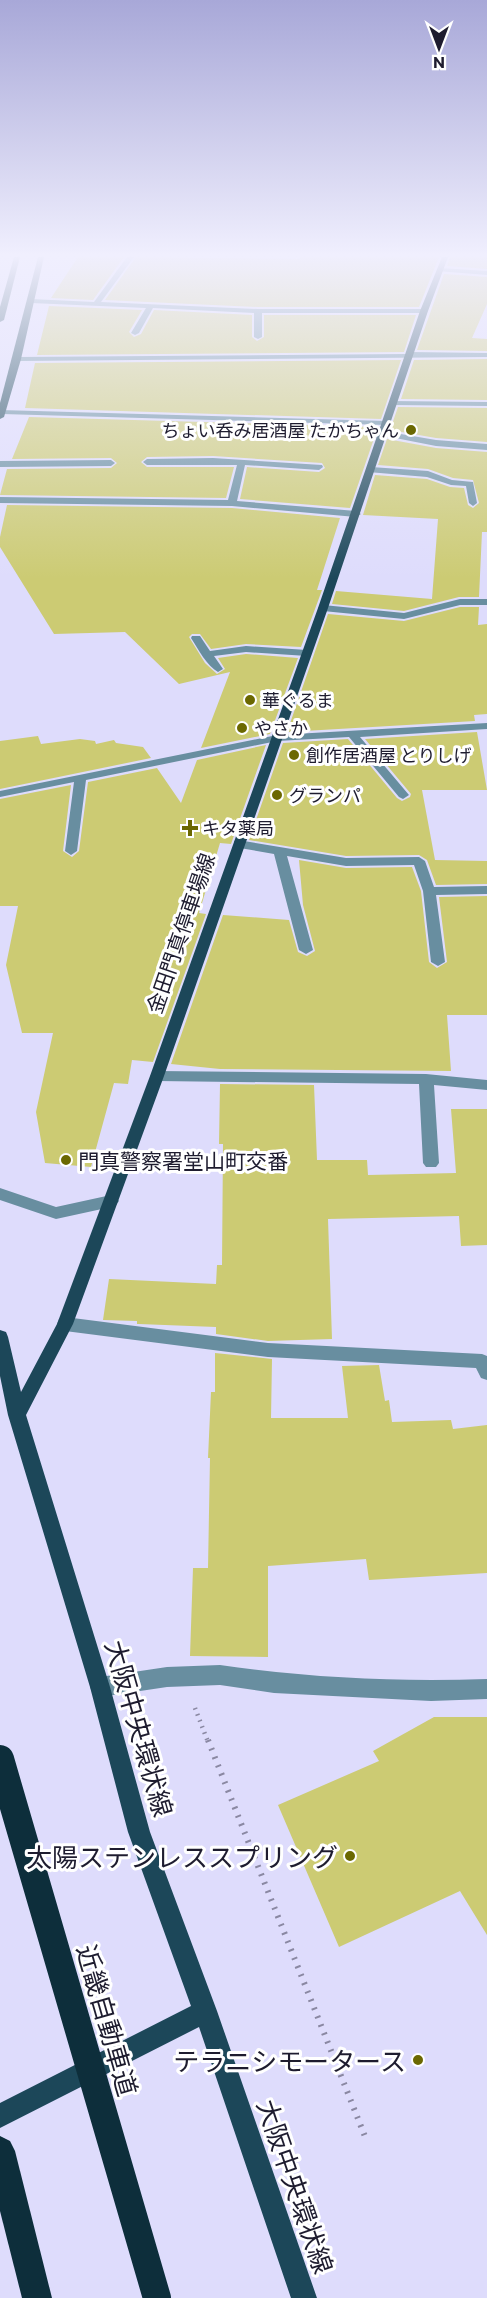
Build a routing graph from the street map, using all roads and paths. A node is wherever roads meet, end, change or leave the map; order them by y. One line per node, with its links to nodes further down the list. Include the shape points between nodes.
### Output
1 (16, 364): 5 (main road)
2 (406, 364): 3 (main road, 金田門真停車場線)
3 (393, 403): 4 (street); 6 (main road, 金田門真停車場線)
4 (487, 404)
5 (1, 415): 6 (street)
6 (384, 428): 7 (street, via 436,443); 13 (main road, 金田門真停車場線)
7 (487, 447)
8 (147, 462): 9 (street)
9 (242, 462): 12 (street); 15 (street)
10 (111, 463): 11 (street)
11 (0, 464)
12 (319, 467)
13 (371, 470): 16 (street, via 428,474 470,484); 17 (main road, 金田門真停車場線)
14 (0, 500): 15 (street)
15 (232, 503): 17 (street)
16 (473, 503)
17 (356, 514): 19 (main road, 金田門真停車場線)
18 (487, 601): 19 (street, via 460,602 404,616)
19 (323, 608): 21 (main road, 金田門真停車場線)
20 (196, 638): 22 (street)
21 (307, 653): 22 (street, via 246,649); 26 (main road, 金田門真停車場線)
22 (207, 654): 23 (street)
23 (218, 669)
24 (487, 726): 25 (street)
25 (352, 734): 26 (street); 29 (street)
26 (277, 738): 27 (street); 30 (main road, 金田門真停車場線)
27 (81, 777): 28 (street); 32 (street)
28 (0, 794)
29 (403, 795)
30 (238, 844): 31 (street); 37 (main road, 金田門真停車場線)
31 (279, 850): 34 (street, via 346,862 419,861); 35 (street)
32 (71, 851)
33 (487, 890): 34 (street)
34 (429, 891): 36 (street)
35 (306, 951)
36 (438, 962)
37 (157, 1076): 38 (street); 42 (main road, 金田門真停車場線)
38 (426, 1079): 39 (street); 40 (street)
39 (487, 1085)
40 (431, 1163)
41 (0, 1194): 42 (street, via 56,1213)
42 (111, 1202): 43 (main road, 金田門真停車場線)
43 (64, 1324): 45 (street, via 268,1350 482,1361); 46 (main road, 金田門真停車場線)
44 (0, 1337): 46 (main road, 大阪中央環状線)
45 (487, 1373)
46 (17, 1415): 47 (main road, 大阪中央環状線)
47 (100, 1687): 48 (street, via 167,1677 220,1675 274,1683 431,1691); 51 (main road, 大阪中央環状線, via 139,1832)
48 (487, 1689)
49 (194, 1706): 53 (path)
50 (0, 1759): 56 (highway, 近畿自動車道, bridge)
51 (205, 2011): 52 (main road); 57 (main road, 大阪中央環状線)
52 (0, 2116)
53 (366, 2139)
54 (0, 2151): 55 (highway)
55 (37, 2298)
56 (157, 2298)
57 (304, 2298)

